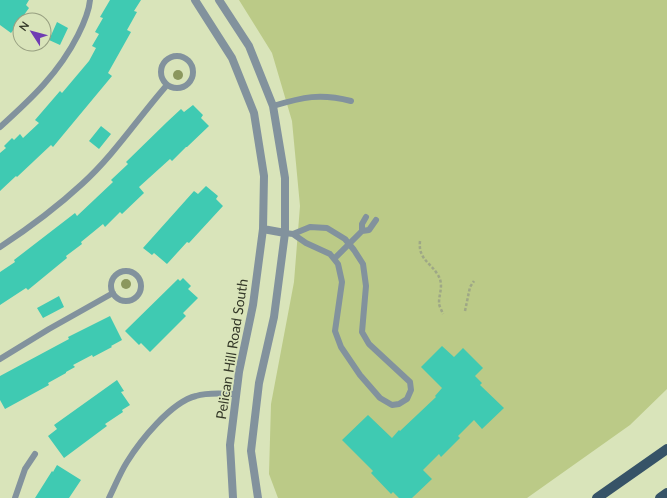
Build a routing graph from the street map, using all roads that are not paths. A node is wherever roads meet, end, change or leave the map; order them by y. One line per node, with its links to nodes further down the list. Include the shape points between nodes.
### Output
1 (90, 0): 7 (lane, via 84,24 57,70 33,98)
2 (195, 0): 10 (street, Pelican Hill Road South, via 232,58 254,113 264,176)
3 (219, 0): 6 (street, via 249,46)
4 (167, 85): 4 (lane, via 177,88 190,81 192,66 184,58 169,58 162,66 161,76); 14 (lane, via 82,184 29,228)
5 (351, 101): 6 (lane, via 315,96)
6 (273, 106): 12 (street, via 285,178)
7 (0, 126)
8 (366, 217): 11 (lane)
9 (376, 220): 11 (lane, via 369,230)
10 (263, 229): 12 (street); 18 (street, Pelican Hill Road South, via 253,305)
11 (362, 231): 13 (lane)
12 (289, 233): 13 (lane, via 310,227 327,228); 15 (lane, via 330,254); 25 (street, via 259,384 251,451)
13 (349, 243): 15 (lane); 15 (lane, via 363,264 366,286 362,332 369,344 410,382 411,390 407,399 399,404 392,405 380,398 360,376 341,347 336,331 342,282 338,264)
14 (0, 248)
15 (334, 259)
16 (113, 293): 16 (lane, via 120,300 134,298 141,286 138,277 130,271 116,275 111,284); 17 (lane)
17 (0, 358)
18 (236, 394): 23 (lane, via 196,396 178,405 144,437 126,463); 24 (street, Pelican Hill Road South, via 230,445)
19 (667, 448): 26 (main road)
20 (35, 454): 22 (lane, via 25,469)
21 (667, 493): 27 (main road)
22 (15, 498)
23 (109, 498)
24 (233, 498)
25 (258, 498)
26 (597, 498)
27 (660, 498)

